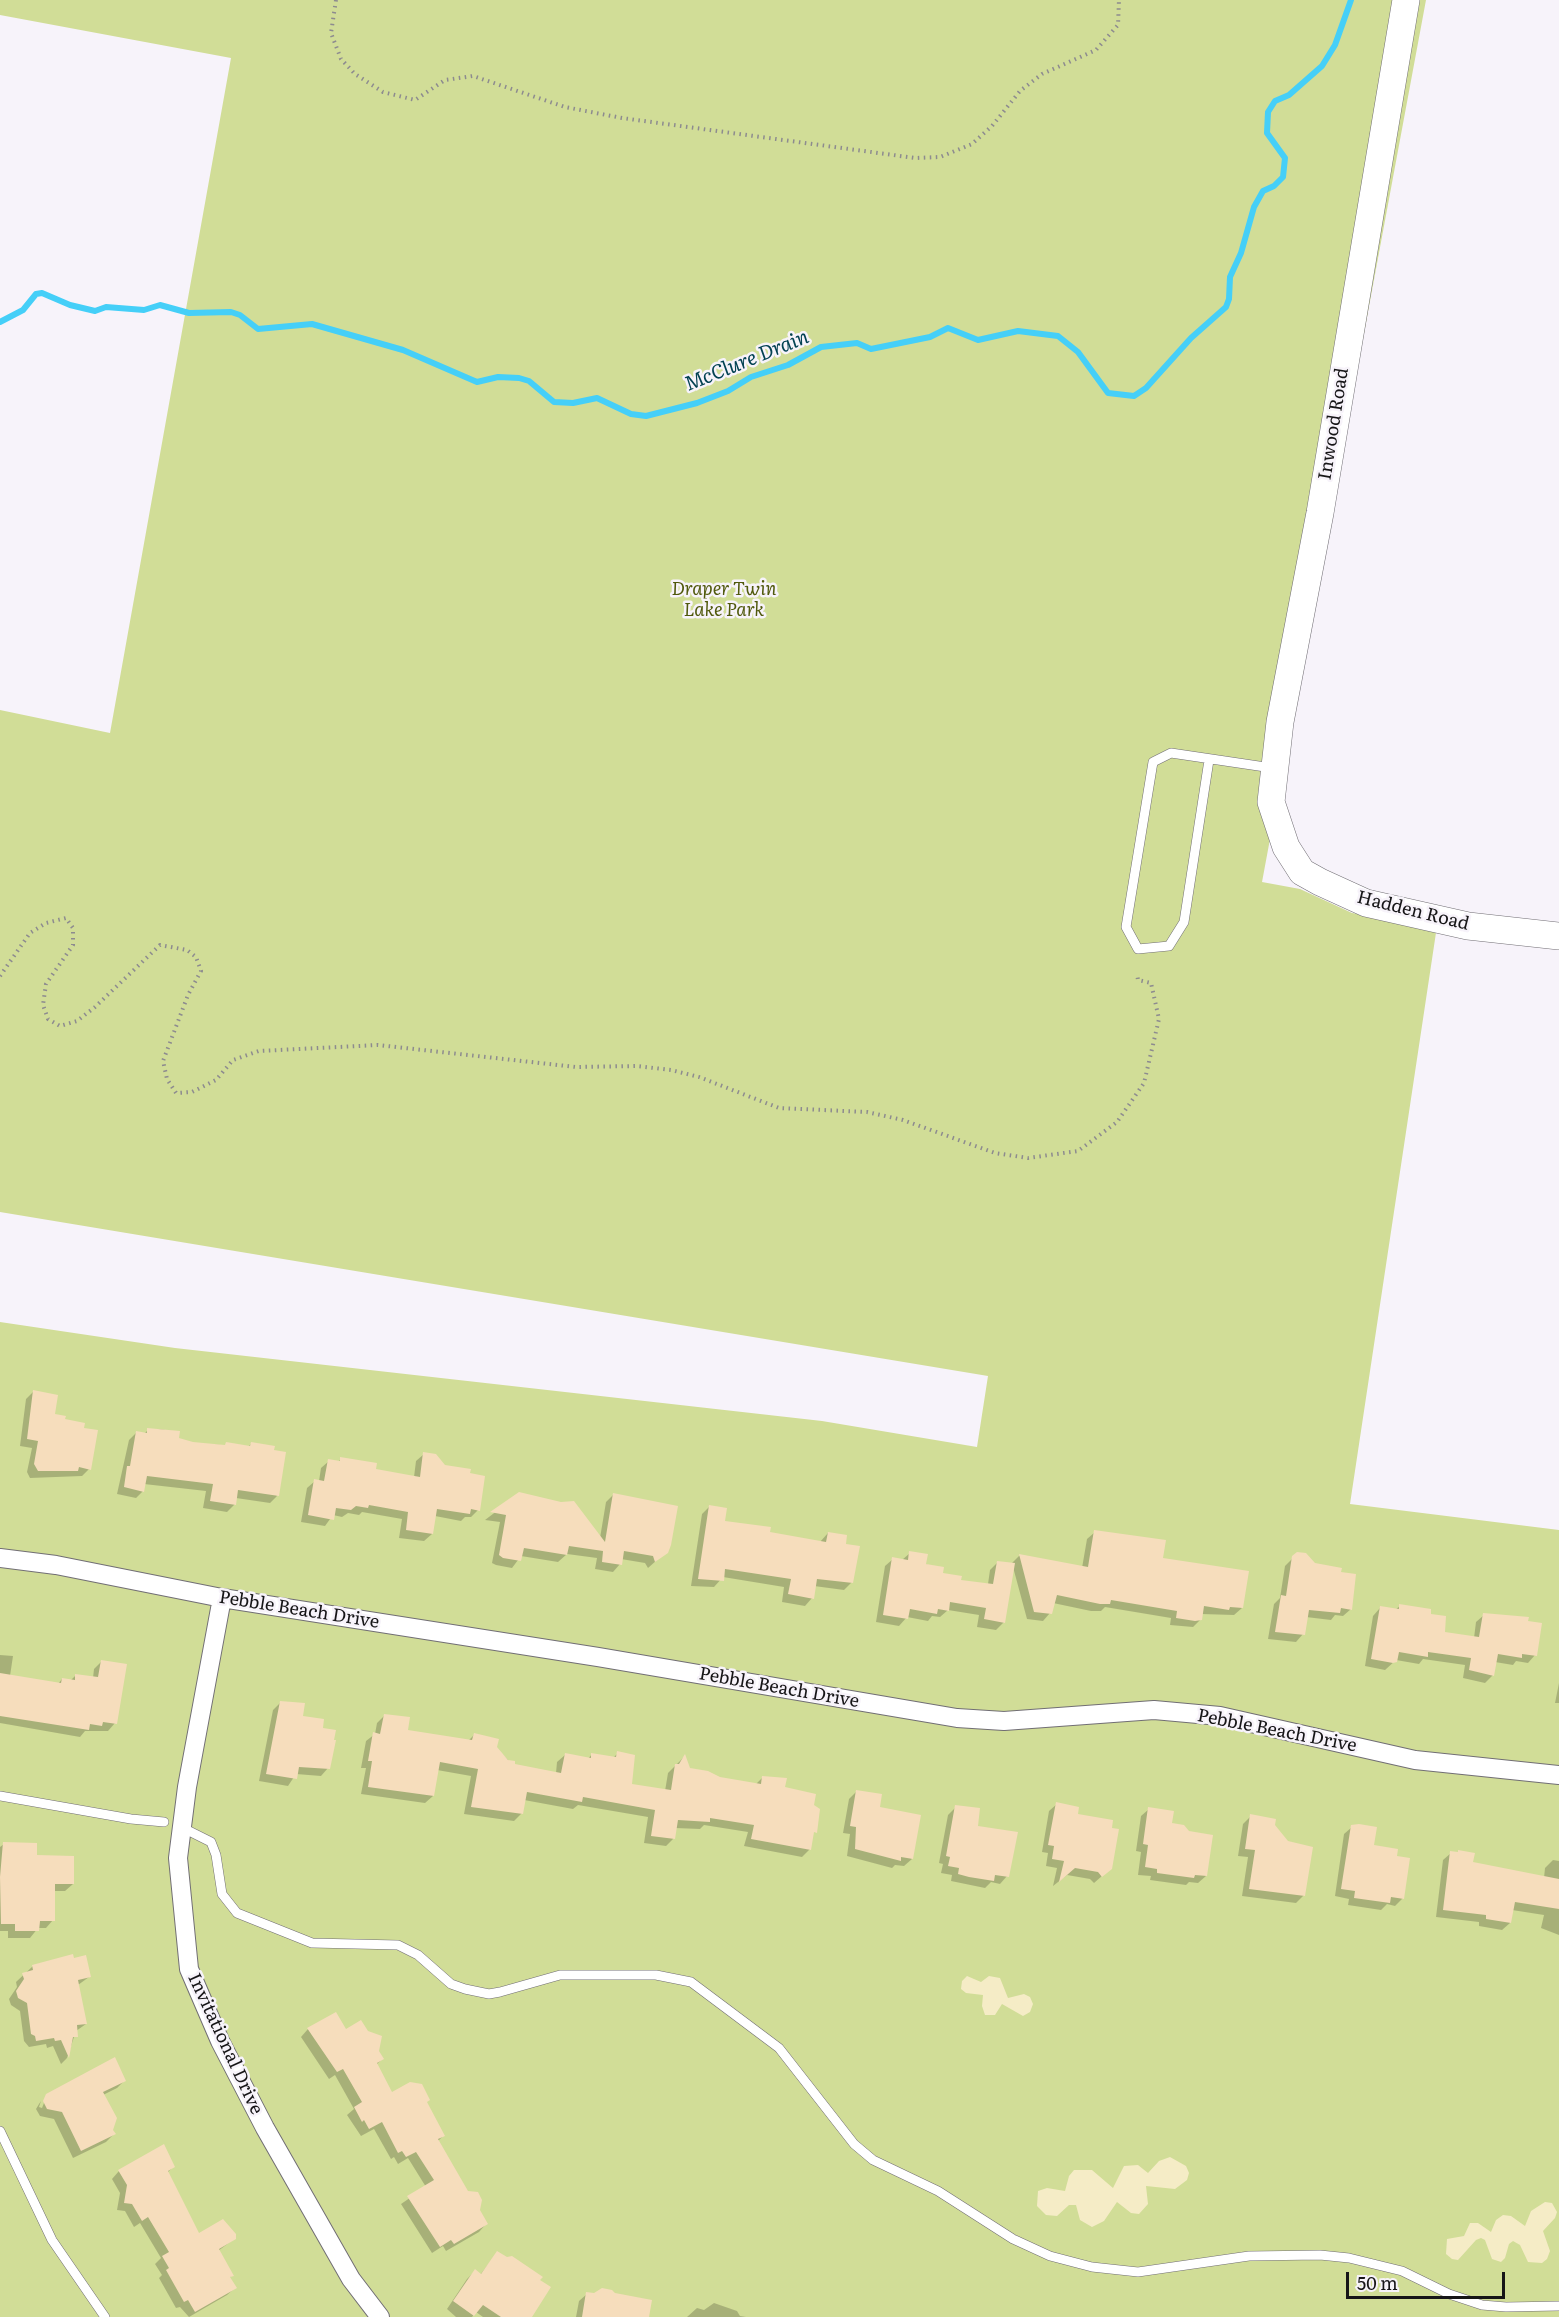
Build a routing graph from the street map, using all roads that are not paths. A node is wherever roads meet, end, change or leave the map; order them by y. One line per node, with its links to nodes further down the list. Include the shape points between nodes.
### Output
1 (1406, 0): 3 (street, Inwood Road)
2 (1209, 760): 2 (lane, via 1171,753 1153,762 1126,927 1138,949 1168,946 1184,922); 3 (lane)
3 (1274, 768): 4 (street, Inwood Road, via 1271,802)
4 (1286, 847): 5 (street, Hadden Road, via 1302,872 1366,903 1468,926)
5 (1559, 936)
6 (0, 1558): 7 (street, Pebble Beach Drive, via 56,1565)
7 (222, 1598): 8 (street, Pebble Beach Drive, via 957,1718 1004,1721 1154,1710 1220,1716 1415,1760); 15 (street, Invitational Drive, via 178,1858 189,1969 220,2041 266,2128 351,2279)
8 (1559, 1775)
9 (0, 1796): 10 (lane, via 131,1820)
10 (164, 1822)
11 (187, 1830): 13 (lane, via 211,1842 222,1894 237,1913 312,1943 398,1945 418,1955 451,1984 489,1994 560,1975 656,1975 691,1982 780,2048 854,2144 873,2160 938,2191 1013,2239 1050,2256 1092,2267 1138,2272 1249,2256 1320,2255 1402,2271 1449,2294 1482,2304)
12 (0, 2131): 14 (lane, via 52,2240)
13 (1559, 2306)
14 (105, 2317)
15 (380, 2317)

